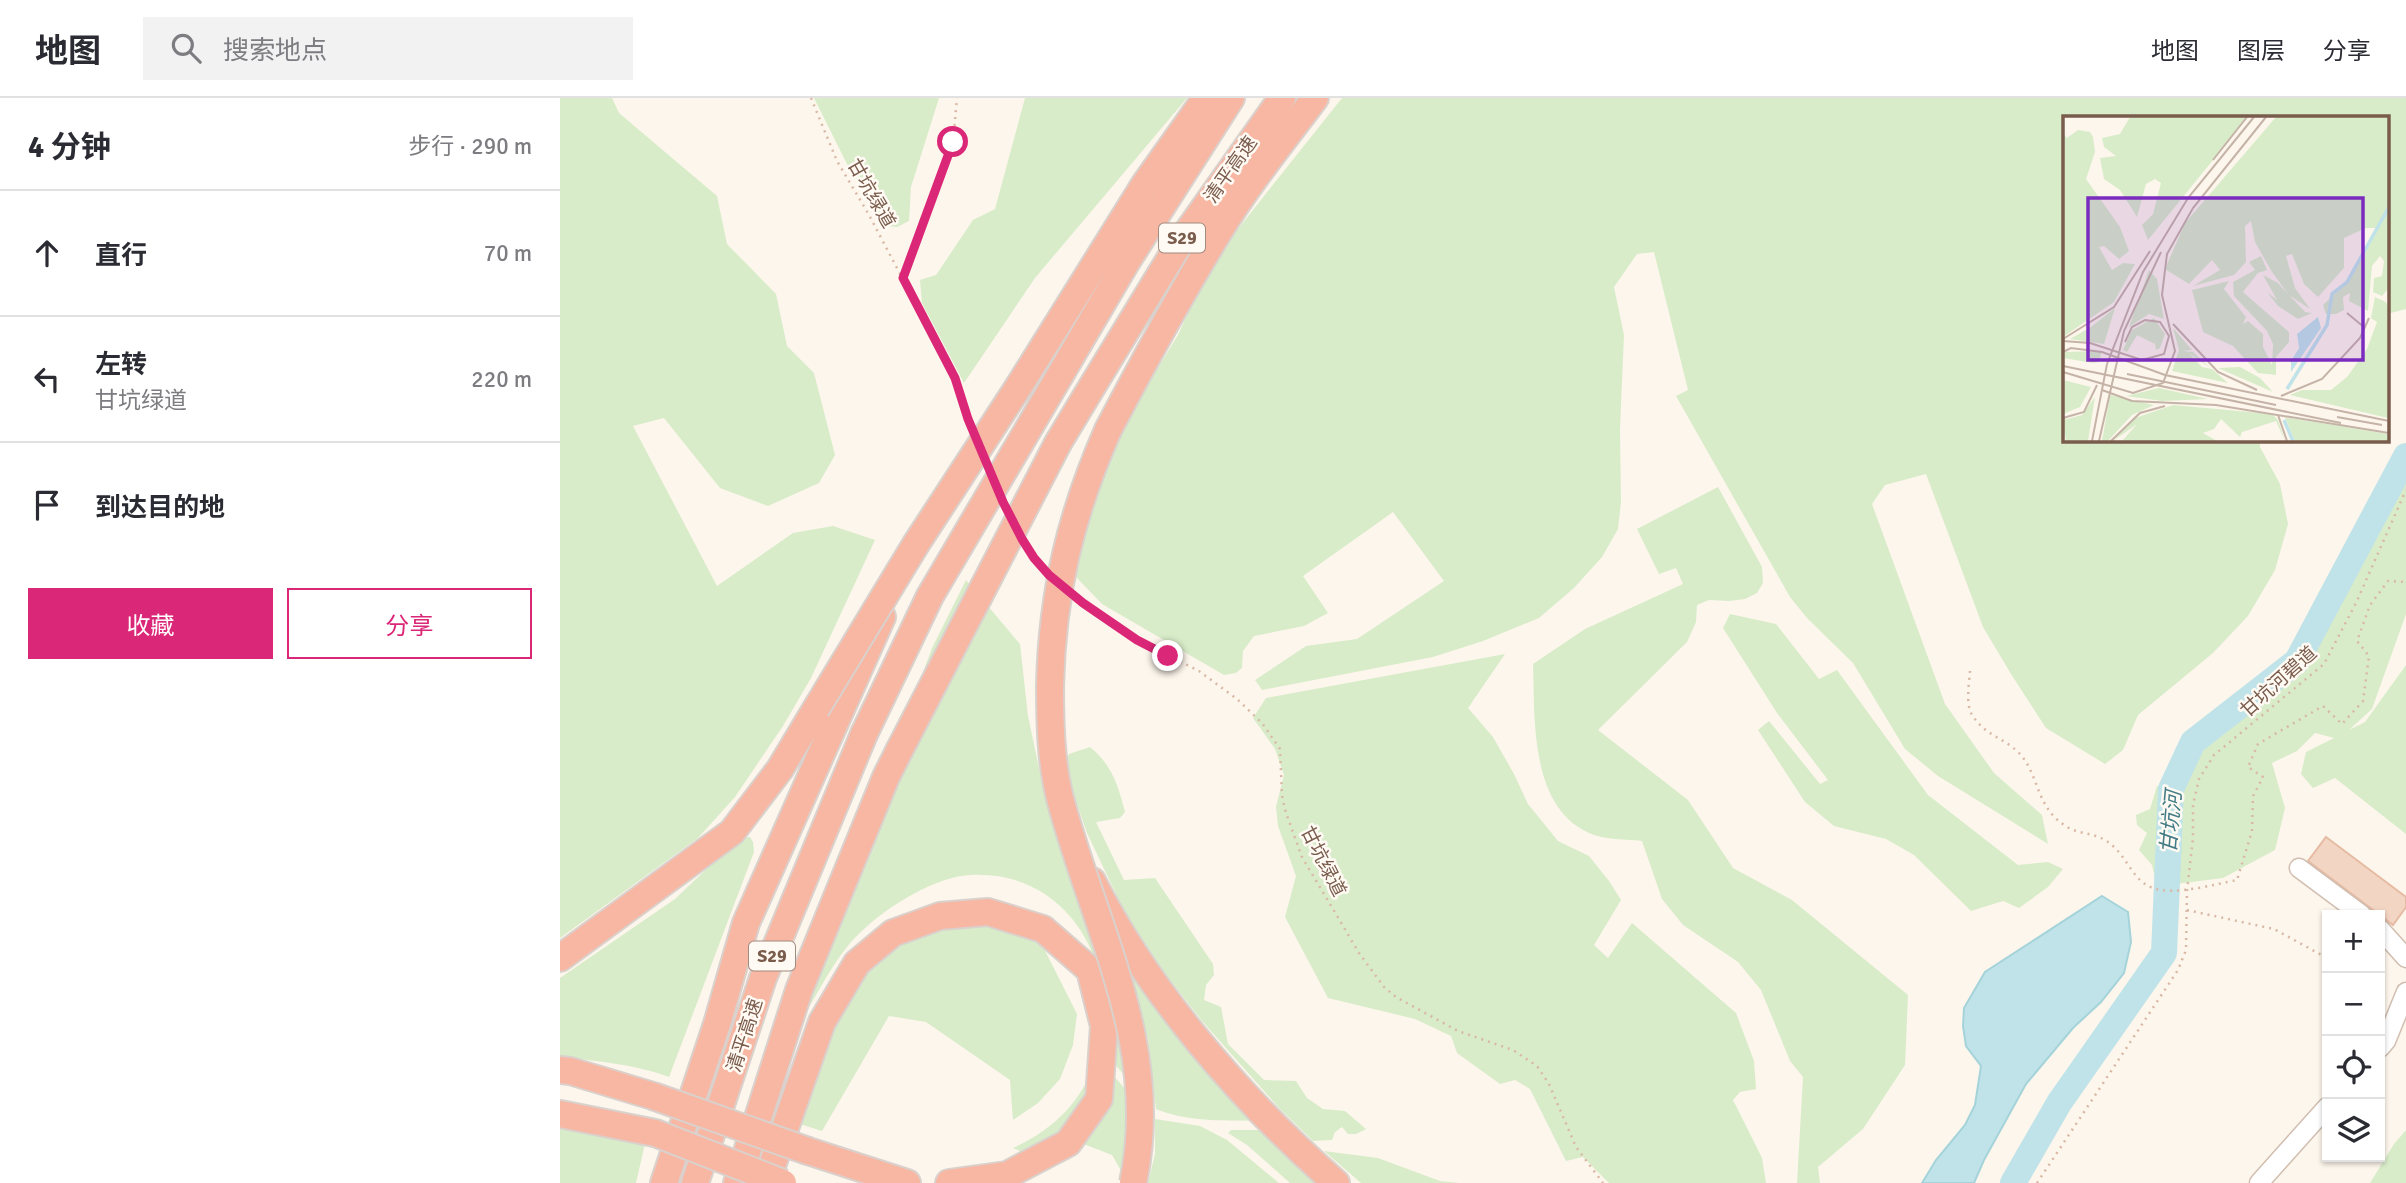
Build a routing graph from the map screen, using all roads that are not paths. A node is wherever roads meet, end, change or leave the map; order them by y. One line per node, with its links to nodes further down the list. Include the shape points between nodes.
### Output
1 (1206, 98): 5 (highway, bridge, via 916,544)
2 (1231, 98): 18 (highway, 清平高速 / S29, bridge, via 1127,261 930,596 864,734 763,978)
3 (1282, 98): 19 (highway, 清平高速 / S29, bridge, via 1179,244 1093,385 899,751 799,990)
4 (1315, 98): 6 (highway, bridge, via 1219,232 1156,339 1088,475 1062,564 1050,682 1052,749)
5 (826, 713): 10 (highway, via 732,832); 17 (highway, via 746,922)
6 (1072, 841): 24 (highway, bridge, via 1124,996 1135,1044 1140,1124); 25 (highway, bridge, via 1121,932 1197,1039)
7 (2299, 868): 8 (lane)
8 (2355, 910)
9 (2385, 935): 11 (lane)
10 (560, 958)
11 (2406, 958)
12 (2406, 992): 13 (lane)
13 (2385, 1042)
14 (560, 1070): 22 (highway, bridge)
15 (2322, 1113): 26 (lane)
16 (560, 1114): 21 (highway, bridge, via 656,1133)
17 (664, 1183)
18 (695, 1183)
19 (737, 1183)
20 (766, 1183): 23 (highway, via 822,1022 857,963 893,933 940,916 988,912 1043,929 1090,970 1104,1026 1099,1099 1068,1143 1007,1175)
21 (783, 1183)
22 (907, 1183)
23 (949, 1183)
24 (1133, 1183)
25 (1336, 1183)
26 (2259, 1183)

